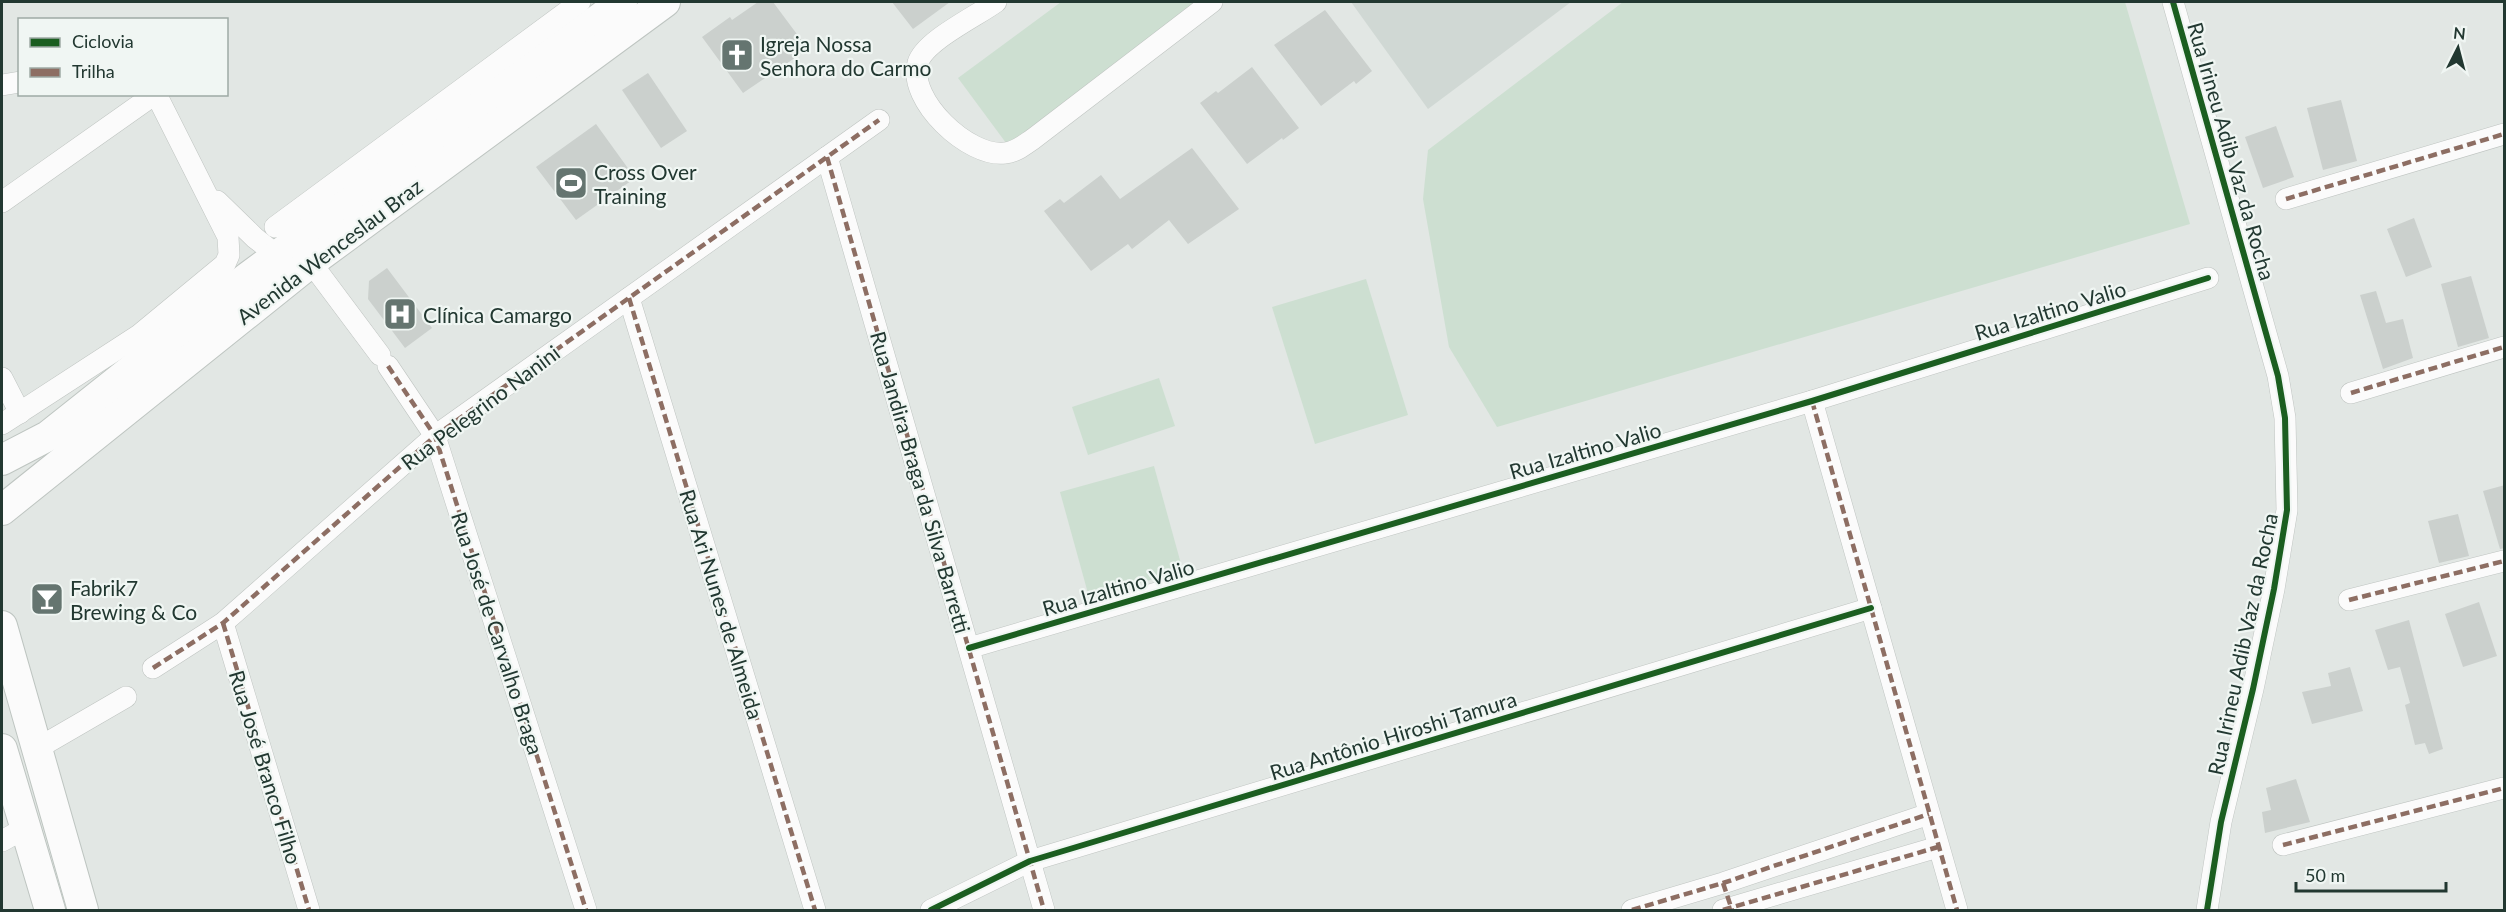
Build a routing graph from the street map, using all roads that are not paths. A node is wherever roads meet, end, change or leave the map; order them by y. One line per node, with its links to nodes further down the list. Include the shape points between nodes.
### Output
1 (580, 2): 18 (street)
2 (622, 2): 18 (street, Avenida Wenceslau Braz)
3 (665, 2): 18 (street, Avenida Wenceslau Braz)
4 (996, 2): 5 (street, via 925,51 918,63 917,78 936,116 960,138 975,148 1003,154 1033,139)
5 (1212, 2)
6 (2173, 2): 59 (street, Rua Irineu Adib Vaz da Rocha, via 2278,376 2285,418 2287,510)
7 (18, 82): 8 (street)
8 (2, 85)
9 (153, 96): 16 (street)
10 (157, 96): 14 (street)
11 (879, 120): 13 (street, Rua Pelegrino Nanini)
12 (2505, 135): 15 (street)
13 (827, 157): 22 (street, Rua Pelegrino Nanini); 37 (street, Rua Jandira Braga da Silva Barretti)
14 (203, 188): 17 (street, Rua José de Carvalho Braga); 19 (street, via 228,237 230,255)
15 (2286, 199)
16 (2, 202)
17 (227, 211): 18 (street, Rua José de Carvalho Braga); 18 (street)
18 (290, 247): 21 (street, Avenida Wenceslau Braz); 29 (street, Rua José de Carvalho Braga, via 384,361); 31 (street, Avenida Wenceslau Braz)
19 (225, 264): 21 (street, via 232,272); 27 (street, via 139,335)
20 (2208, 278): 26 (street, Rua Izaltino Valio)
21 (228, 294): 30 (street, Avenida Wenceslau Braz, via 48,436)
22 (629, 298): 29 (street, Rua Pelegrino Nanini); 53 (street, Rua Ari Nunes de Almeida)
23 (2505, 347): 25 (street)
24 (2, 378): 27 (street)
25 (2352, 393)
26 (1812, 401): 34 (street); 37 (street, Rua Izaltino Valio)
27 (20, 413): 28 (street)
28 (2, 424)
29 (435, 436): 35 (street, Rua Pelegrino Nanini); 52 (street, Rua José de Carvalho Braga)
30 (2, 460)
31 (2, 510)
32 (2505, 561): 33 (street)
33 (2349, 600)
34 (1871, 608): 43 (street); 47 (street, Rua Antônio Hiroshi Tamura)
35 (223, 623): 38 (street, Rua Pelegrino Nanini); 51 (street, Rua José Branco Filho)
36 (2, 626): 40 (street)
37 (969, 648): 47 (street, Rua Jandira Braga da Silva Barretti)
38 (153, 668)
39 (126, 698): 40 (street)
40 (38, 748): 50 (street)
41 (2, 749): 44 (street)
42 (2505, 788): 45 (street)
43 (1929, 814): 46 (street); 48 (street)
44 (13, 834): 49 (street)
45 (2283, 845)
46 (1938, 847): 57 (street); 58 (street)
47 (1030, 861): 54 (street, Rua Antônio Hiroshi Tamura); 55 (street, Rua Jandira Braga da Silva Barretti)
48 (1723, 883): 56 (street); 57 (street)
49 (50, 910)
50 (83, 910)
51 (309, 910)
52 (586, 910)
53 (815, 910)
54 (931, 910)
55 (1044, 910)
56 (1632, 910)
57 (1729, 910)
58 (1957, 910)
59 (2206, 910)

